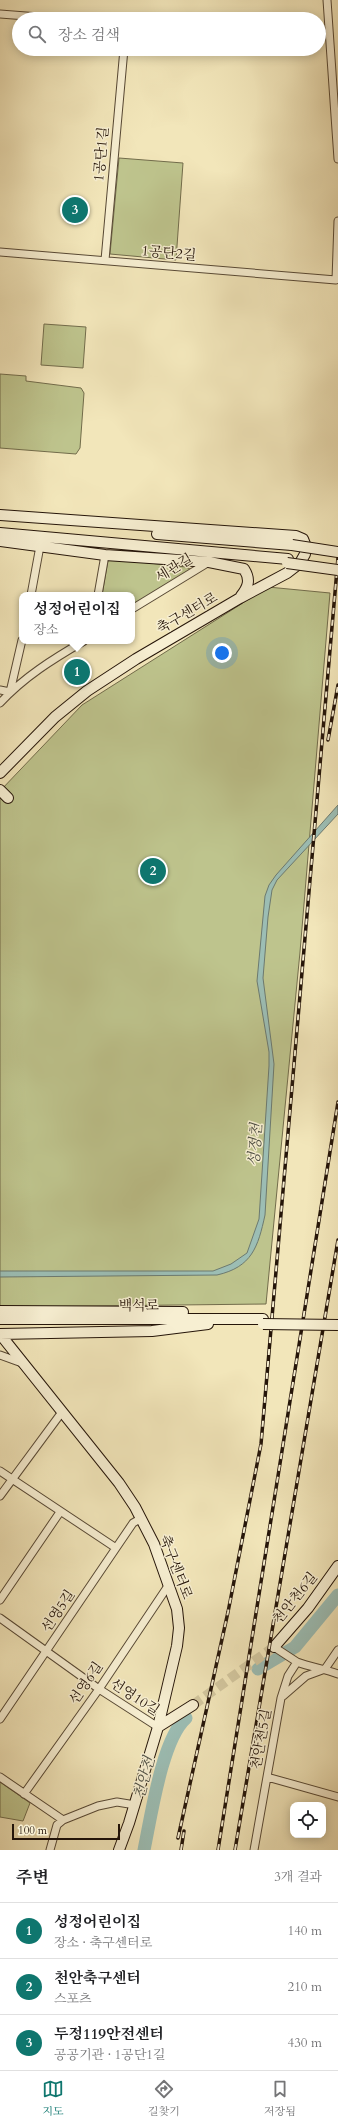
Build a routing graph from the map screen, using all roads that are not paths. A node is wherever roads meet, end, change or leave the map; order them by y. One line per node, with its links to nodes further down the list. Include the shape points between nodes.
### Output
1 (327, 0): 5 (street)
2 (0, 14): 3 (street)
3 (12, 15)
4 (123, 56): 8 (street, 1공단1길)
5 (338, 159)
6 (338, 221): 8 (street, 1공단2길, via 336,280)
7 (0, 252): 8 (street, 1공단2길)
8 (105, 260)
9 (0, 514): 24 (main road, 축구센터로, via 296,536 303,539 304,554 300,563 287,573)
10 (0, 521): 13 (main road)
11 (0, 533): 16 (main road)
12 (0, 541): 14 (main road)
13 (292, 545): 15 (main road, bridge); 17 (main road, bridge)
14 (40, 546): 18 (main road); 22 (street)
15 (338, 547)
16 (198, 551): 20 (main road); 21 (main road, bridge)
17 (338, 552)
18 (105, 555): 19 (main road); 23 (street)
19 (209, 562): 24 (main road, via 244,569 248,576 248,587); 25 (street, 세관길)
20 (338, 563)
21 (338, 570)
22 (32, 592)
23 (99, 592)
24 (240, 598): 31 (main road, 축구센터로, via 136,659 88,691 55,717)
25 (135, 607)
26 (21, 644): 29 (street)
27 (79, 644): 29 (street, via 46,664)
28 (0, 690): 29 (street)
29 (10, 692): 30 (street)
30 (0, 703)
31 (0, 773)
32 (0, 790): 33 (main road)
33 (8, 798)
34 (0, 1311): 37 (main road, via 213,1313)
35 (338, 1318): 39 (main road)
36 (0, 1319): 38 (main road)
37 (227, 1319): 38 (main road, 백석로); 39 (main road, 백석로)
38 (16, 1322): 40 (main road, 백석로); 42 (main road)
39 (263, 1322): 40 (main road, 백석로); 41 (main road, bridge)
40 (214, 1323): 43 (main road, via 152,1331)
41 (338, 1325)
42 (0, 1326)
43 (0, 1334): 45 (main road, 축구센터로)
44 (0, 1355): 45 (street)
45 (24, 1364): 46 (main road, 축구센터로)
46 (62, 1412): 48 (street); 51 (main road, 축구센터로, via 118,1483)
47 (0, 1471): 48 (street)
48 (12, 1479): 49 (street); 50 (street)
49 (0, 1496)
50 (60, 1512): 52 (street); 55 (street)
51 (140, 1519): 52 (street, 선영5길, via 133,1523); 54 (main road, 축구센터로, via 154,1544)
52 (116, 1548): 59 (street, 선영5길)
53 (338, 1566): 57 (main road, 천안천6길, via 308,1608)
54 (168, 1586): 63 (street, 선영6길); 67 (main road, 축구센터로, via 177,1609 179,1628)
55 (0, 1600)
56 (0, 1618): 59 (street, 선영10길)
57 (275, 1647): 60 (street)
58 (338, 1650): 61 (street)
59 (47, 1651): 63 (street, 선영10길); 66 (street, 선영5길)
60 (296, 1661): 61 (street, via 309,1667); 64 (street, 천안천5길)
61 (325, 1669): 62 (street); 64 (street, via 306,1676)
62 (338, 1674)
63 (99, 1689): 67 (street, 선영10길); 70 (street, 선영6길)
64 (281, 1698): 69 (street, 천안천5길)
65 (193, 1705): 67 (main road)
66 (0, 1719)
67 (158, 1727): 72 (main road, 축구센터로)
68 (0, 1777): 70 (street)
69 (267, 1778): 71 (street); 76 (street, 천안천5길)
70 (24, 1794): 73 (street)
71 (338, 1797)
72 (135, 1805): 73 (street, via 117,1802 98,1806); 75 (main road, 축구센터로)
73 (63, 1820): 74 (street, via 57,1825)
74 (50, 1850)
75 (119, 1850)
76 (254, 1850)

